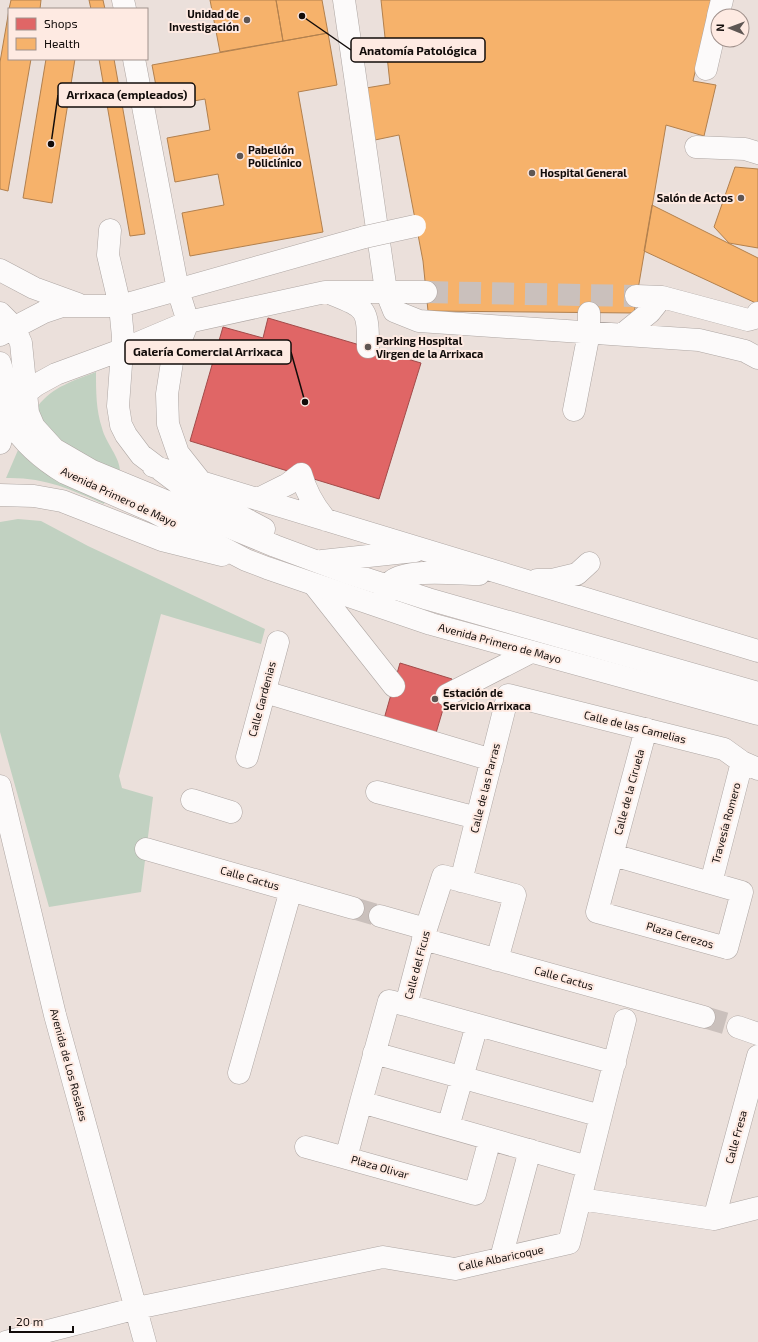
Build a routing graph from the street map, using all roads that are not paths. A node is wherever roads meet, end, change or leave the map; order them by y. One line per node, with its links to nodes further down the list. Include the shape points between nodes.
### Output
1 (344, 0): 11 (street)
2 (711, 48): 4 (street)
3 (134, 60): 10 (street)
4 (706, 69)
5 (696, 147): 6 (street)
6 (758, 153)
7 (415, 226): 10 (street, bridge, via 365,236)
8 (110, 230): 17 (street, via 108,256)
9 (0, 270): 16 (street, via 34,288)
10 (178, 290): 17 (street); 19 (street)
11 (386, 291): 12 (street); 13 (street); 20 (street, via 394,311 419,321)
12 (325, 292): 19 (street); 23 (street, via 357,304 368,320)
13 (426, 292)
14 (636, 296): 15 (street)
15 (662, 297): 18 (street, via 748,320 755,318); 22 (street, via 650,312)
16 (81, 305): 17 (street); 21 (street, via 62,306)
17 (120, 306): 24 (street)
18 (758, 313)
19 (188, 322): 24 (street); 32 (street, via 172,362 167,394 168,424 178,453)
20 (589, 323): 22 (street); 28 (street)
21 (4, 327): 27 (street, via 21,343)
22 (623, 334): 25 (street, via 699,340 745,351)
23 (368, 347)
24 (124, 349): 27 (street, via 56,374); 31 (street, via 118,390 120,421 133,446)
25 (758, 358)
26 (0, 363): 29 (street, via 6,388)
27 (27, 393): 29 (street); 37 (street, via 28,413 34,427 45,441 62,454 101,475)
28 (574, 410)
29 (6, 424): 30 (street); 38 (street, Avenida Primero de Mayo, via 41,458 65,473 154,512)
30 (0, 447)
31 (153, 466): 32 (street); 37 (street, via 270,532)
32 (201, 482): 34 (street)
33 (0, 495): 38 (street, Avenida Primero de Mayo, via 34,496 62,501 162,540 195,550)
34 (258, 499): 35 (street); 35 (street, via 288,484 301,474 306,492)
35 (326, 520): 36 (street)
36 (424, 550): 37 (street); 40 (street)
37 (306, 559): 39 (street); 42 (street); 43 (street)
38 (246, 560): 39 (street, Avenida Primero de Mayo)
39 (267, 568): 41 (street, Avenida Primero de Mayo)
40 (514, 577): 42 (street, via 410,574 393,580); 44 (street); 44 (street, via 552,580 577,574 590,563 592,581 600,594)
41 (315, 586): 43 (street, Avenida Primero de Mayo); 51 (street)
42 (388, 586): 45 (street, via 385,602); 50 (street)
43 (343, 595): 45 (street, Avenida Primero de Mayo)
44 (614, 607): 47 (street)
45 (392, 611): 48 (street, Avenida Primero de Mayo)
46 (278, 642): 53 (street, Calle Gardenias)
47 (758, 651)
48 (531, 652): 52 (street, Avenida Primero de Mayo); 55 (street)
49 (758, 678): 50 (street)
50 (719, 682): 52 (street); 54 (street)
51 (394, 686)
52 (658, 687): 57 (street, Avenida Primero de Mayo)
53 (265, 692): 59 (street, Calle Gardenias); 60 (street)
54 (758, 693)
55 (447, 695)
56 (508, 696): 58 (street, Calle de las Camelias); 60 (street, Calle de las Parras)
57 (758, 714)
58 (646, 729): 61 (street, Calle de las Camelias, via 724,749); 68 (street, Calle de la Ciruela)
59 (247, 757)
60 (492, 760): 66 (street, Calle de las Parras)
61 (750, 765): 70 (street, Travesía Romero)
62 (0, 786): 98 (street, Avenida de Los Rosales, via 57,1023)
63 (377, 792): 66 (street)
64 (192, 800): 65 (street)
65 (231, 812)
66 (477, 818): 69 (street, Calle de las Parras)
67 (146, 849): 71 (street, Calle Cactus)
68 (612, 855): 70 (street, Plaza Cerezos); 72 (street, Plaza Cerezos, via 597,912 727,948)
69 (452, 878): 75 (street, Calle del Ficus); 76 (street, via 515,896)
70 (711, 883): 72 (street, Plaza Cerezos)
71 (291, 890): 73 (street, Calle Cactus); 84 (street)
72 (750, 894)
73 (353, 908)
74 (380, 916): 75 (street, Calle Cactus)
75 (425, 934): 76 (street, Calle Cactus); 77 (street, Calle del Ficus)
76 (497, 960): 78 (street, Calle Cactus)
77 (406, 1005): 80 (street); 81 (street, Calle del Ficus, via 389,1001)
78 (704, 1017)
79 (625, 1020): 83 (street, Calle Albaricoque)
80 (477, 1025): 83 (street); 85 (street)
81 (374, 1053): 85 (street); 86 (street, Calle del Ficus)
82 (758, 1056): 96 (street, Calle Fresa)
83 (614, 1063): 87 (street, Calle Albaricoque)
84 (239, 1073)
85 (462, 1078): 87 (street); 88 (street)
86 (361, 1102): 88 (street); 92 (street, Plaza Olivar)
87 (601, 1116): 93 (street, Calle Albaricoque)
88 (448, 1127): 89 (street)
89 (490, 1139): 91 (street); 92 (street, Plaza Olivar, via 475,1194)
90 (306, 1147): 92 (street)
91 (530, 1150): 93 (street); 97 (street)
92 (346, 1158)
93 (588, 1167): 94 (street, Calle Albaricoque)
94 (580, 1199): 96 (street); 97 (street, Calle Albaricoque, via 570,1243)
95 (758, 1208): 96 (street)
96 (714, 1219)
97 (501, 1258): 98 (street, Calle Albaricoque, via 455,1269 383,1257)
98 (137, 1308): 99 (street, Calle Albaricoque); 100 (street, Avenida de Los Rosales)
99 (6, 1342)
100 (146, 1342)

